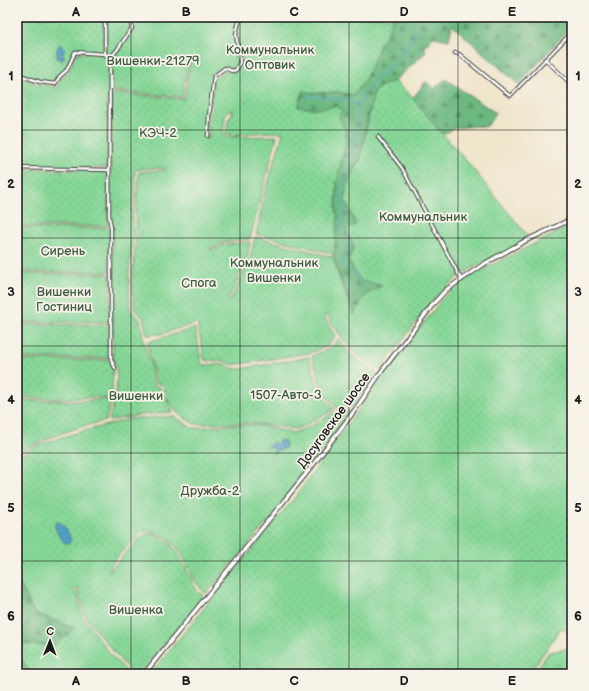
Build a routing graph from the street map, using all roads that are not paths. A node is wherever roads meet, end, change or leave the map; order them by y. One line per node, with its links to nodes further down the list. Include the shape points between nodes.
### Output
1 (105, 17): 6 (street)
2 (129, 17): 7 (street, via 132,28)
3 (240, 17): 11 (street, via 236,34 240,62 236,70 224,68 214,76)
4 (572, 32): 8 (street)
5 (455, 53): 8 (street, via 510,96)
6 (105, 54): 7 (street); 9 (street, via 75,52 68,70 55,84)
7 (110, 58): 14 (street)
8 (545, 60): 10 (street)
9 (17, 74)
10 (572, 85)
11 (208, 136)
12 (378, 137): 16 (street, via 402,168)
13 (17, 168): 14 (street)
14 (110, 170): 17 (street, via 111,359)
15 (572, 219): 16 (main road, Досуговское шоссе, via 525,241)
16 (460, 279): 18 (main road, Досуговское шоссе, via 434,303 309,470)
17 (114, 368)
18 (144, 674)

